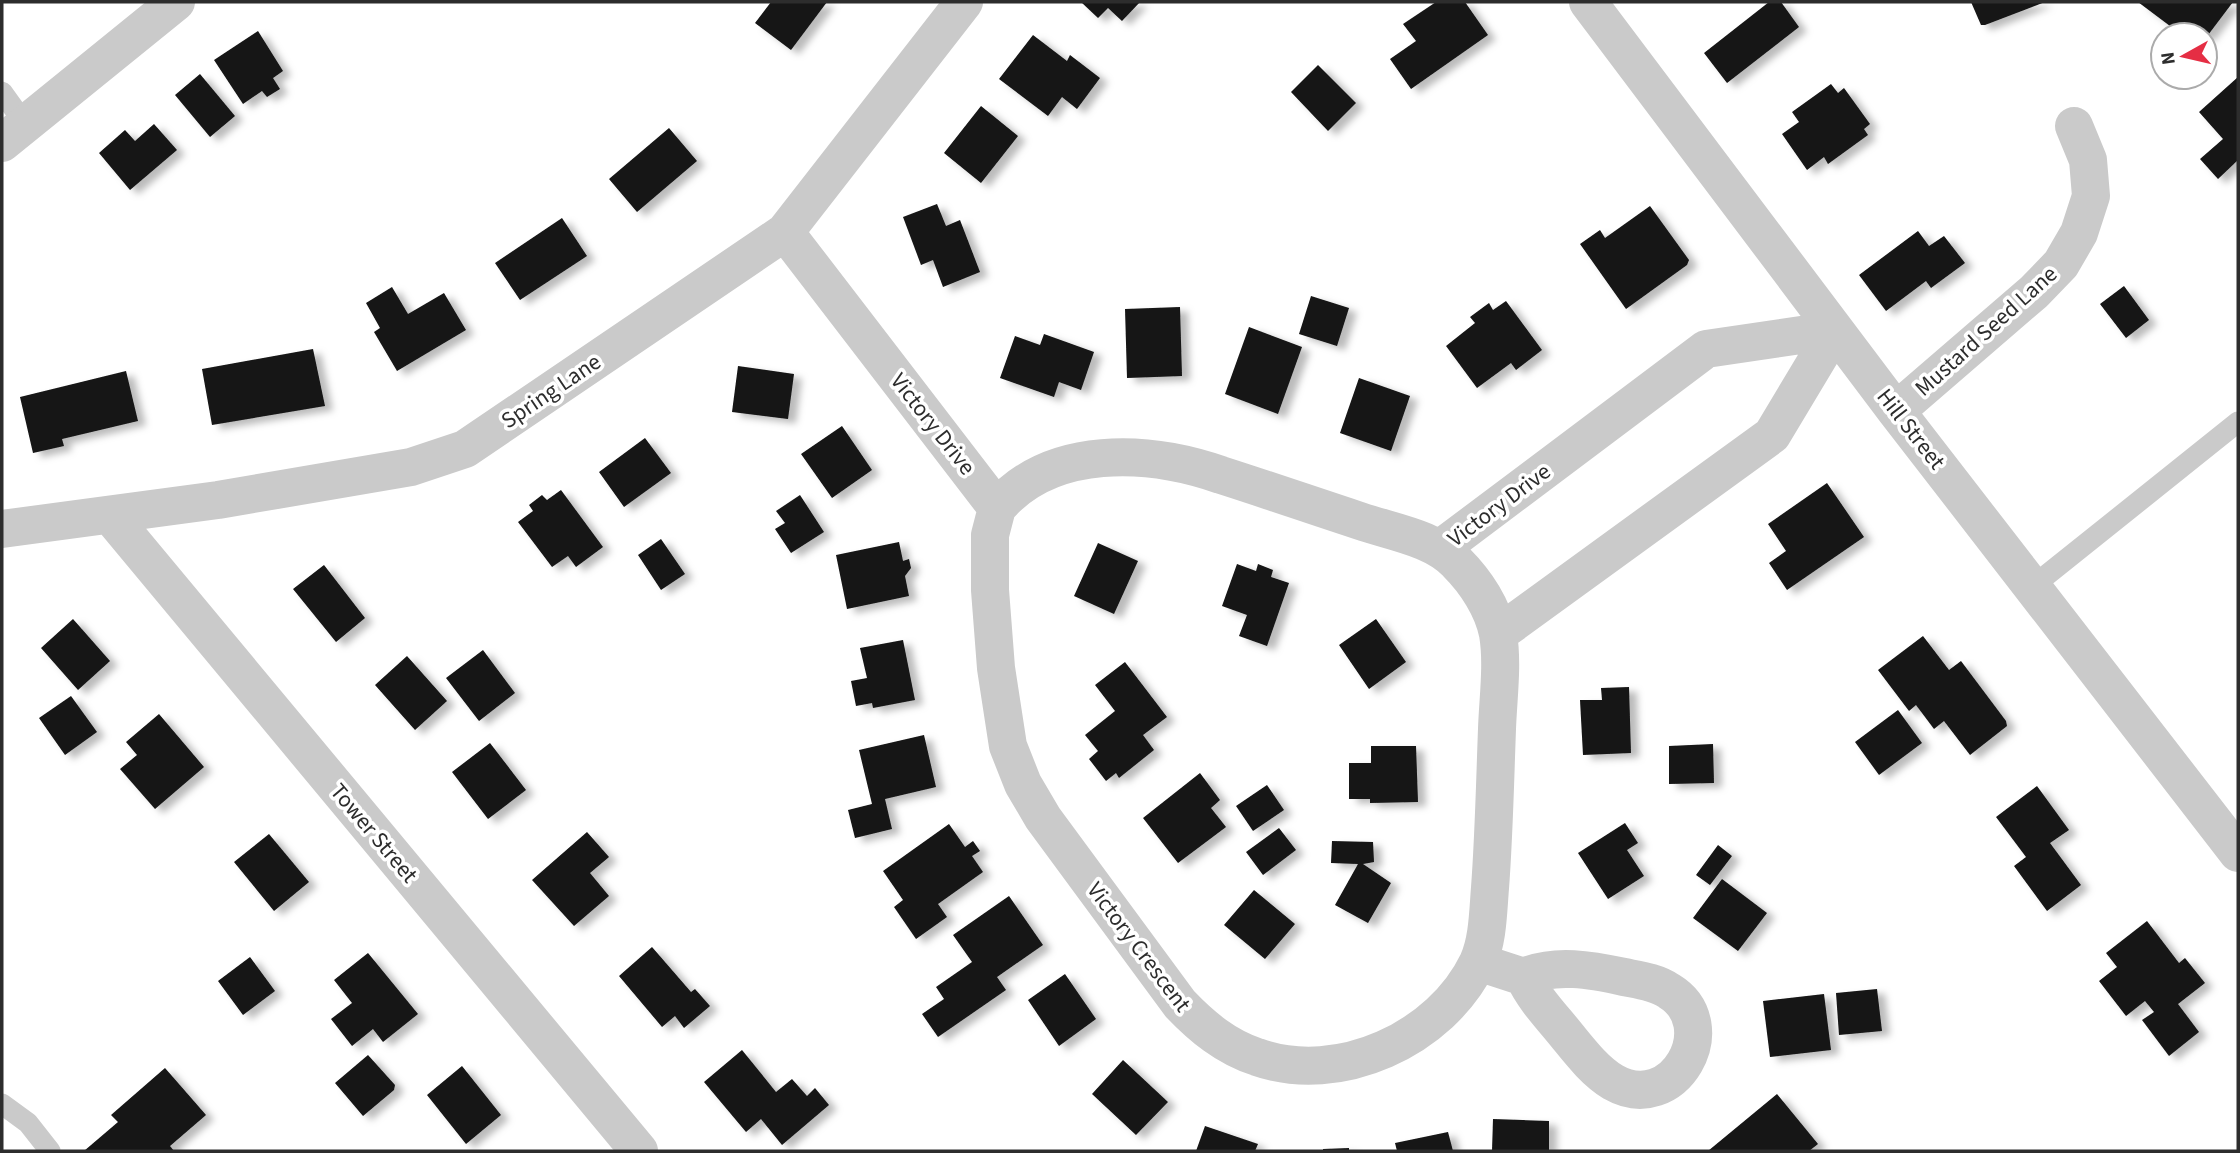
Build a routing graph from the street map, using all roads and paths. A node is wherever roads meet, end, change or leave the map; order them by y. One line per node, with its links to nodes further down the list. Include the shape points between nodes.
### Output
1 (176, 2): 6 (street)
2 (964, 2): 7 (street, Spring Lane)
3 (1588, 2): 8 (street, Hill Street)
4 (2, 92): 6 (lane)
5 (2074, 126): 9 (street, Mustard Seed Lane, via 2088,160 2091,196 2079,233 2061,264)
6 (14, 134)
7 (785, 232): 11 (street, Victory Drive); 12 (street, Spring Lane, via 465,449 411,467)
8 (1835, 330): 9 (street, Hill Street); 14 (street, Victory Drive, via 1706,349); 16 (street, via 1772,435)
9 (1896, 411): 15 (street, Hill Street)
10 (2238, 422): 15 (lane)
11 (997, 508): 14 (street, Victory Drive, via 1025,481 1057,465 1119,458 1159,461 1206,469); 18 (street, Victory Crescent, via 990,536 990,590 1008,746 1043,818 1200,1025 1259,1058 1307,1064 1359,1059 1423,1028 1461,989)
12 (110, 515): 13 (street, Spring Lane); 22 (street, Tower Street)
13 (2, 528)
14 (1441, 548): 16 (street, Victory Crescent, via 1476,585)
15 (2034, 586): 17 (street, Hill Street)
16 (1497, 634): 18 (street, Victory Crescent, via 1494,815 1486,934)
17 (2238, 853)
18 (1478, 962): 19 (street)
19 (1524, 977)
20 (2, 1104): 21 (lane, via 28,1123)
21 (50, 1151)
22 (639, 1151)

